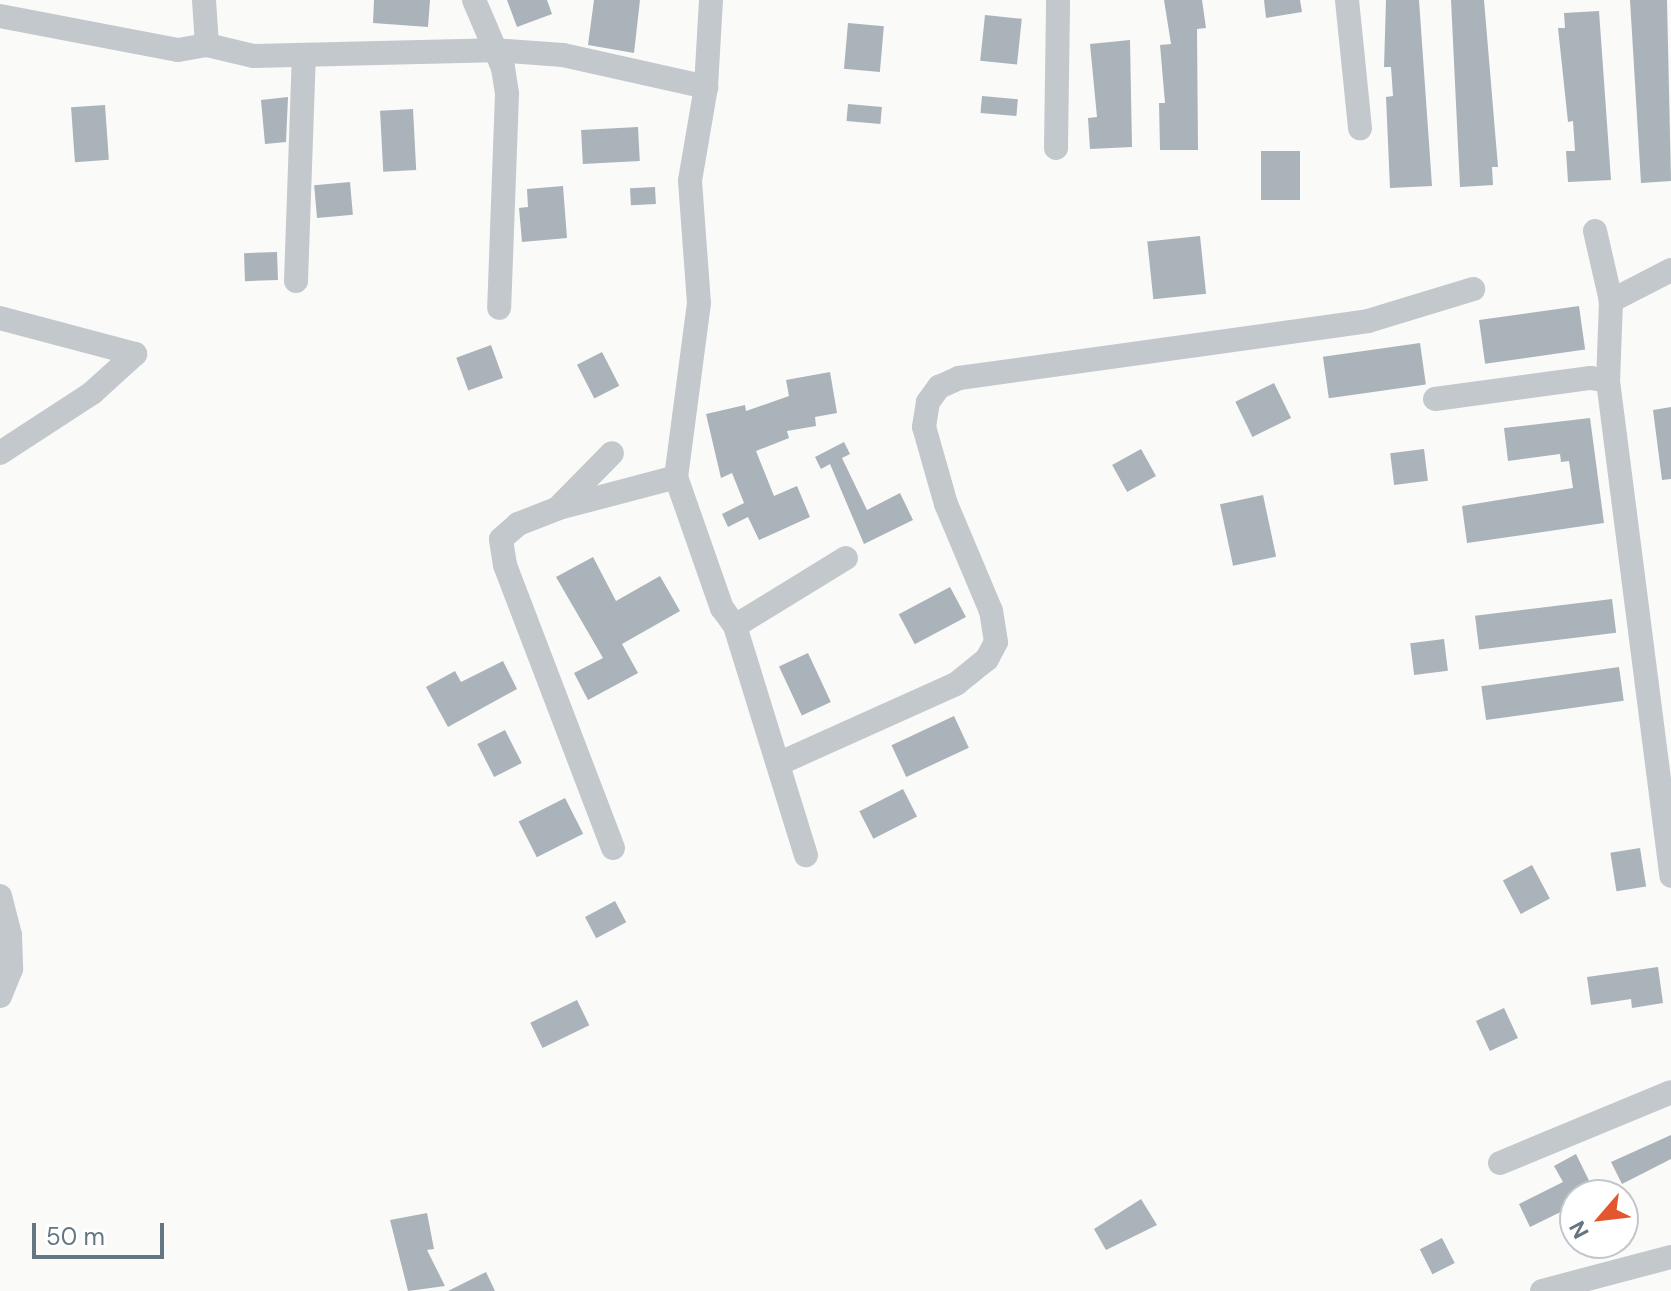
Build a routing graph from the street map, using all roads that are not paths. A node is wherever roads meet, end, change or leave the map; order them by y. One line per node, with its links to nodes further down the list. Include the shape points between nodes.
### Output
1 (204, 0): 7 (street)
2 (474, 0): 8 (street)
3 (711, 0): 10 (street)
4 (1058, 0): 12 (street)
5 (1347, 0): 11 (street)
6 (0, 16): 7 (street, via 178,50)
7 (207, 45): 9 (street, via 254,56)
8 (493, 50): 9 (street); 10 (street, via 563,55); 18 (street, via 503,68 507,94)
9 (304, 56): 15 (street)
10 (706, 87): 24 (street, via 690,181 699,303)
11 (1360, 128)
12 (1056, 148)
13 (1595, 231): 17 (street)
14 (1671, 270): 17 (street)
15 (296, 281)
16 (1473, 289): 28 (street, via 1368,321 959,378 939,387 928,402 924,427 946,504 991,611 996,642 987,659 956,684)
17 (1611, 301): 20 (street)
18 (499, 308)
19 (0, 318): 22 (street, via 135,354 92,393)
20 (1608, 381): 21 (street, via 1591,378); 31 (street)
21 (1435, 399)
22 (0, 453)
23 (612, 453): 25 (street)
24 (676, 477): 25 (street); 27 (street, via 722,608)
25 (559, 508): 29 (street, via 518,524 501,539 505,565)
26 (846, 558): 27 (street)
27 (735, 626): 28 (street)
28 (778, 764): 30 (street)
29 (613, 848)
30 (806, 855)
31 (1671, 876)
32 (0, 896): 33 (street, via 10,935 11,969)
33 (0, 996)
34 (1671, 1092): 35 (street)
35 (1500, 1163)
36 (1671, 1257): 37 (street)
37 (1542, 1291)

